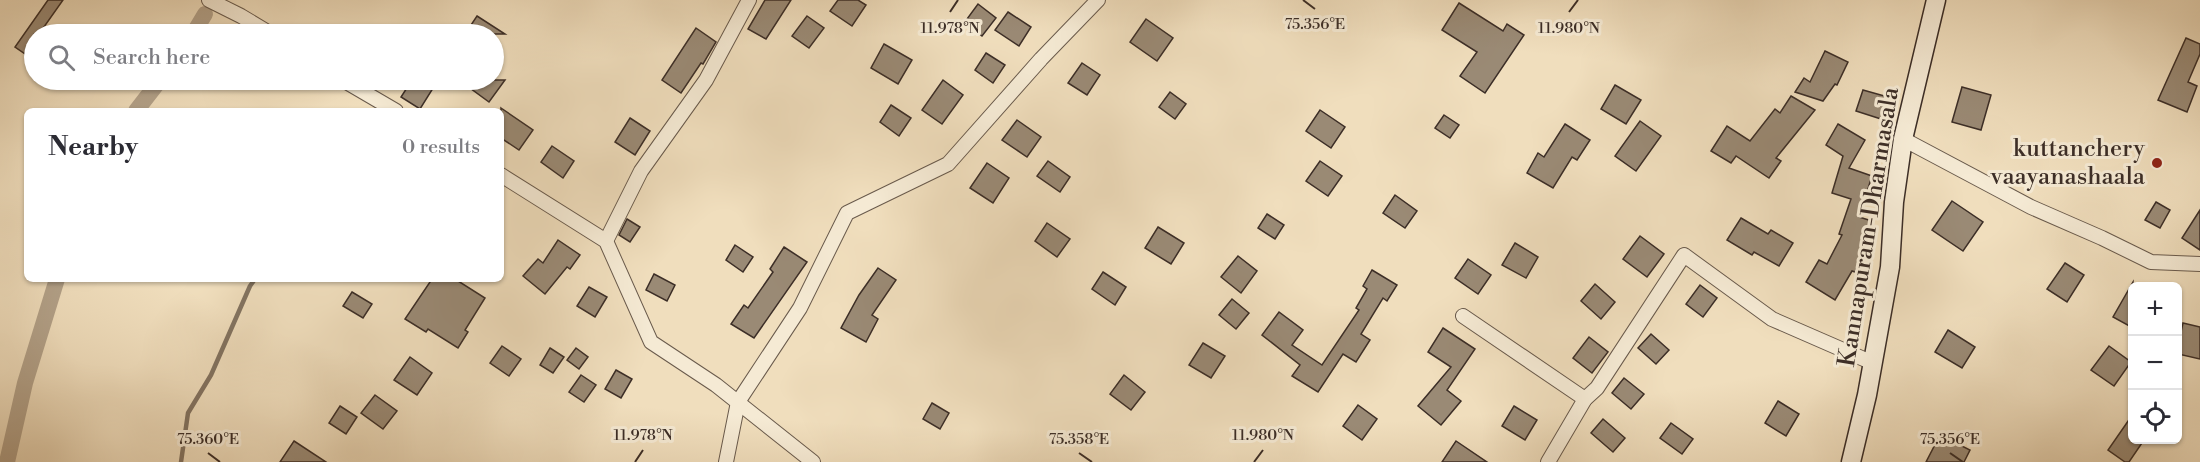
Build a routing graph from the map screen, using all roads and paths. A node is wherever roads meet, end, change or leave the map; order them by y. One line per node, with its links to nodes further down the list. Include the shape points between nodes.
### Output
1 (209, 0): 5 (street)
2 (749, 0): 10 (street, via 706,80 641,171)
3 (1098, 0): 15 (street, via 948,164 848,213 800,308)
4 (1936, 0): 8 (main road, Kannapuram-Dharmasala)
5 (254, 24)
6 (360, 90): 7 (street)
7 (391, 108)
8 (1903, 139): 11 (street, via 2031,207 2151,262); 13 (main road, Kannapuram-Dharmasala, via 1890,267)
9 (504, 177): 10 (street)
10 (606, 241): 15 (street, via 651,342)
11 (2200, 264)
12 (1462, 315): 14 (street)
13 (1873, 363): 14 (street, via 1772,319 1684,255 1597,388); 19 (main road, Kannapuram-Dharmasala)
14 (1585, 399): 18 (street)
15 (738, 402): 16 (street); 17 (street)
16 (726, 462)
17 (813, 462)
18 (1548, 462)
19 (1851, 462)

